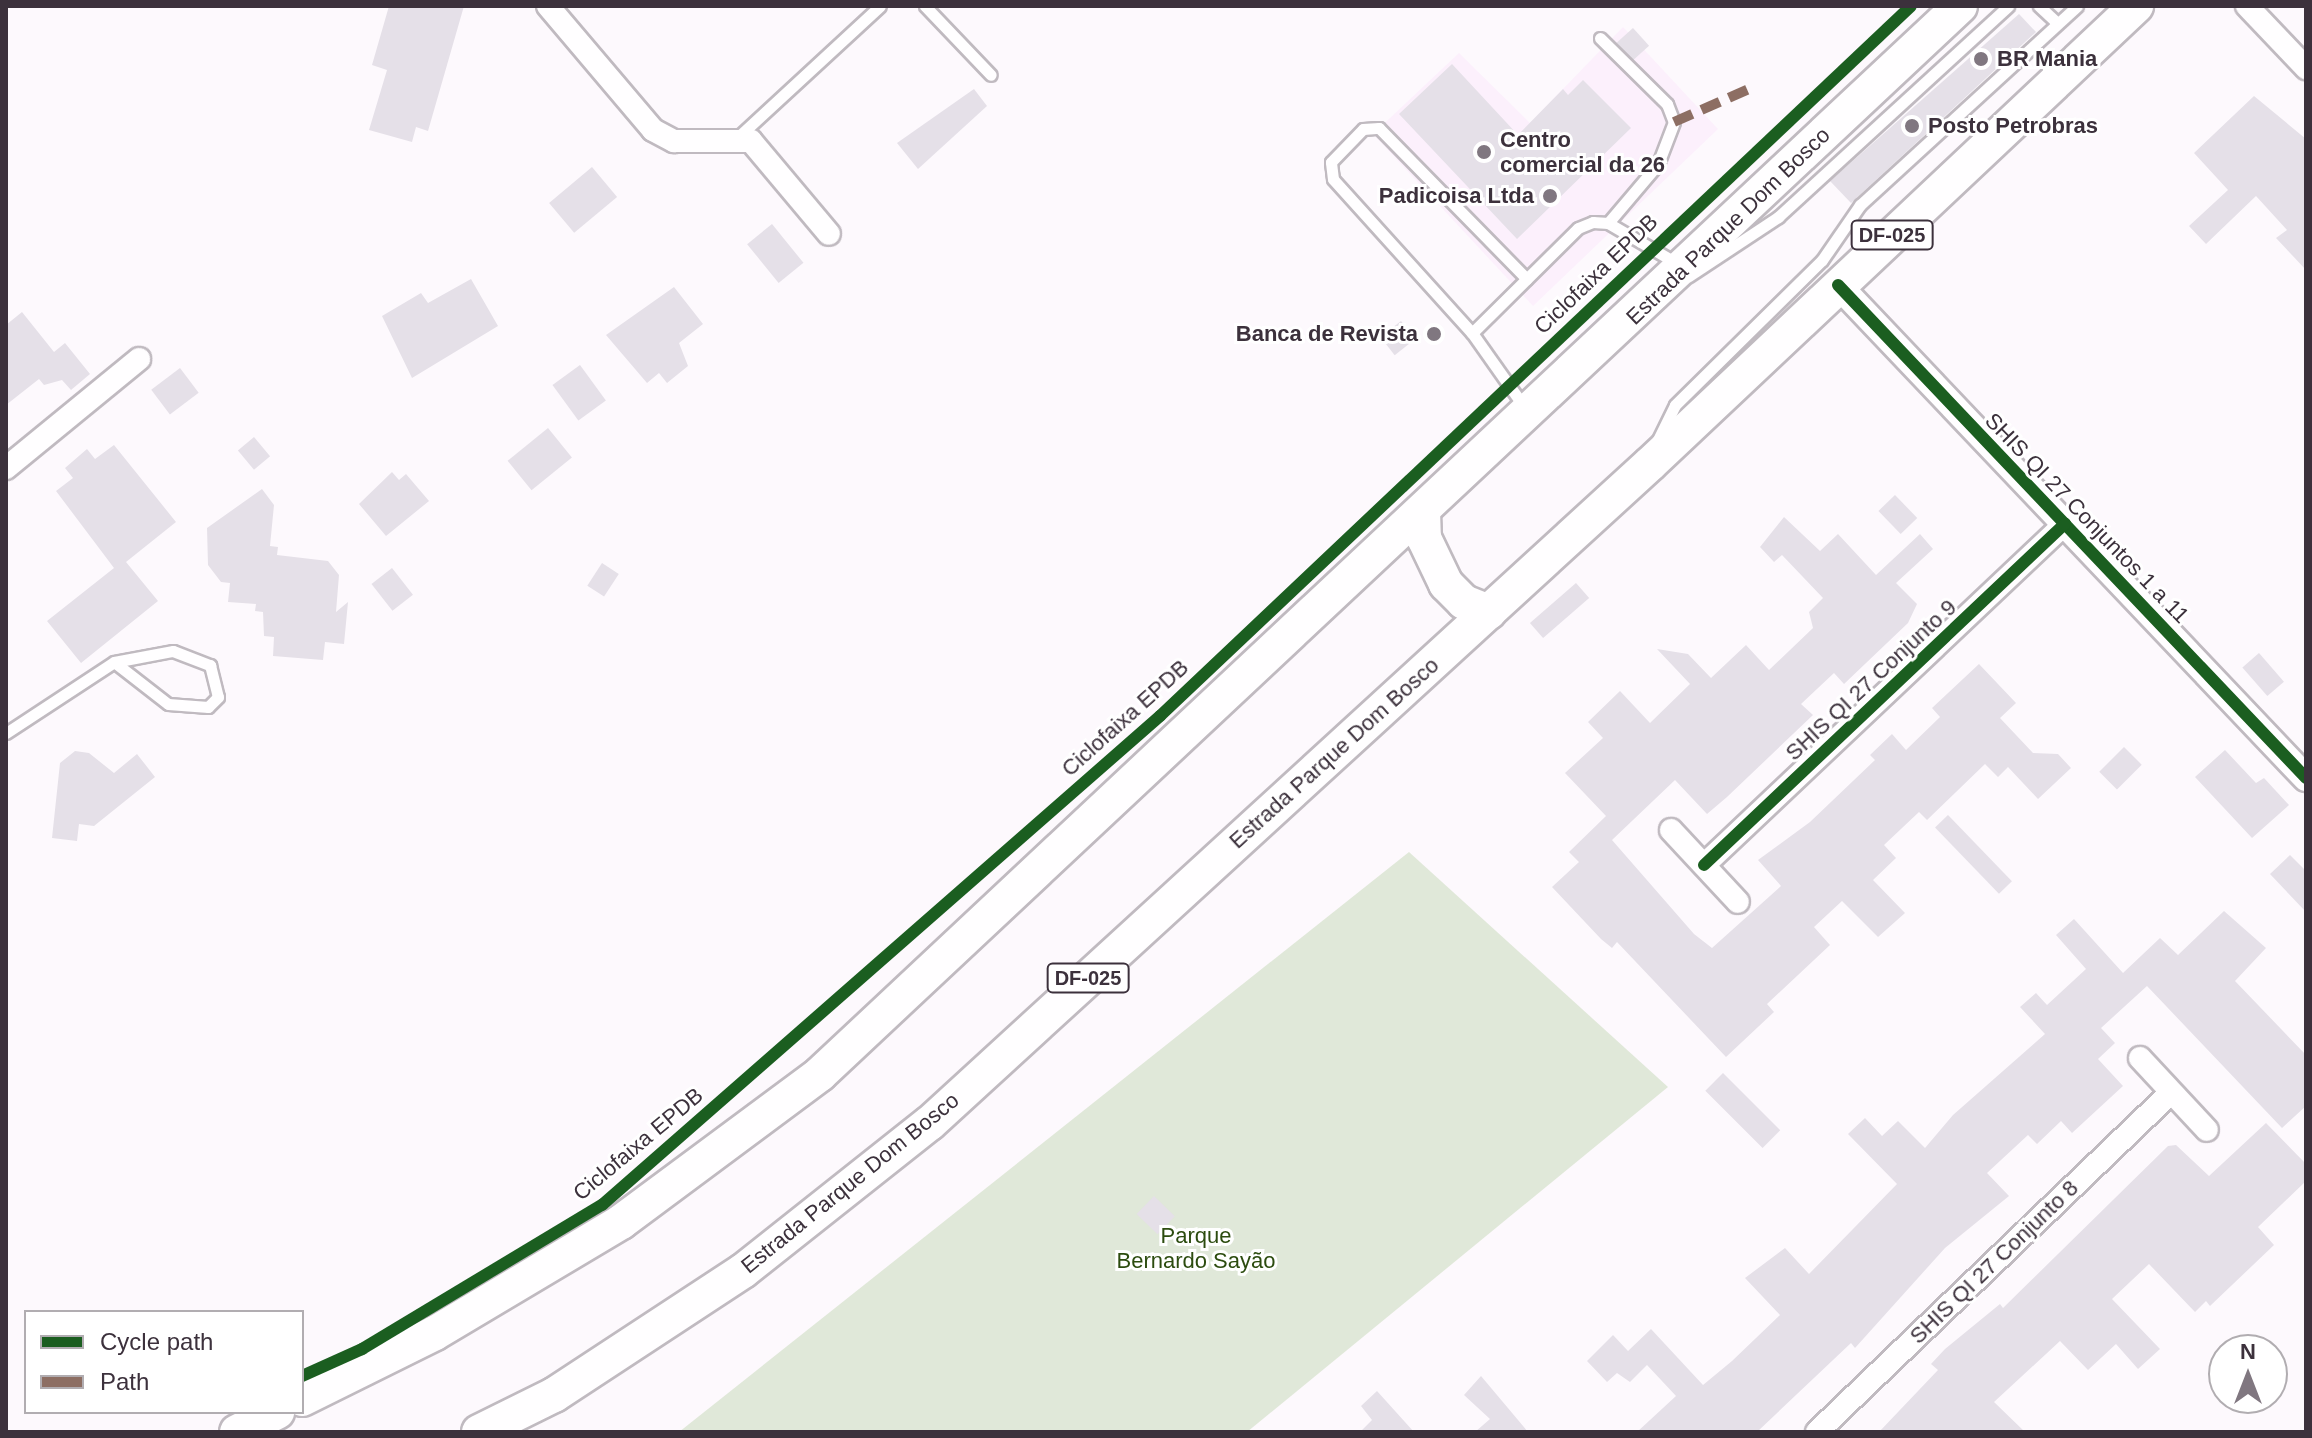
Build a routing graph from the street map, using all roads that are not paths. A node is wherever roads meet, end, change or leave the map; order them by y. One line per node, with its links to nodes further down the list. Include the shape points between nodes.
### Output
1 (548, 6): 14 (street, via 653,130 674,141)
2 (880, 6): 14 (lane)
3 (925, 6): 13 (lane)
4 (1960, 6): 17 (main road, Estrada Parque Dom Bosco)
5 (2008, 6): 17 (lane, via 1778,217 1707,269)
6 (2039, 6): 10 (lane)
7 (2077, 6): 10 (lane)
8 (2136, 6): 19 (main road, Estrada Parque Dom Bosco / DF-025)
9 (2247, 6): 12 (street)
10 (2057, 23): 23 (lane, via 1860,205 1822,260 1675,405)
11 (1600, 38): 15 (lane, via 1667,104 1674,122 1658,164)
12 (2306, 68)
13 (991, 75)
14 (738, 137): 16 (street, via 751,141)
15 (1608, 223): 17 (lane); 18 (lane, via 1578,228)
16 (829, 234)
17 (1675, 276): 22 (main road, Estrada Parque Dom Bosco)
18 (1527, 279): 20 (lane); 20 (lane, via 1379,128 1363,129 1331,162 1333,179)
19 (1838, 285): 23 (main road, Estrada Parque Dom Bosco / DF-025); 26 (street, SHIS QI 27 Conjuntos 1 a 11)
20 (1472, 333): 22 (lane)
21 (139, 359): 24 (street)
22 (1528, 413): 25 (main road, Estrada Parque Dom Bosco)
23 (1650, 464): 27 (main road, Estrada Parque Dom Bosco / DF-025)
24 (6, 468)
25 (1423, 512): 27 (main road, via 1424,538 1446,584 1464,602); 37 (main road, Estrada Parque Dom Bosco, via 820,1074 621,1222 435,1333)
26 (2065, 524): 30 (street, SHIS QI 27 Conjuntos 1 a 11); 32 (street, SHIS QI 27 Conjunto 9)
27 (1489, 612): 40 (main road, Estrada Parque Dom Bosco / DF-025, via 930,1123 743,1271 554,1395)
28 (114, 662): 28 (lane, via 168,704 208,707 218,697 210,665 193,654); 29 (lane)
29 (6, 733)
30 (2306, 778)
31 (1671, 830): 32 (street)
32 (1704, 865): 33 (street)
33 (1738, 902)
34 (2140, 1058): 35 (street)
35 (2171, 1092): 36 (street); 41 (street, SHIS QI 27 Conjunto 8)
36 (2207, 1130)
37 (304, 1398)
38 (273, 1414): 39 (main road)
39 (237, 1432)
40 (479, 1432)
41 (1817, 1432)

